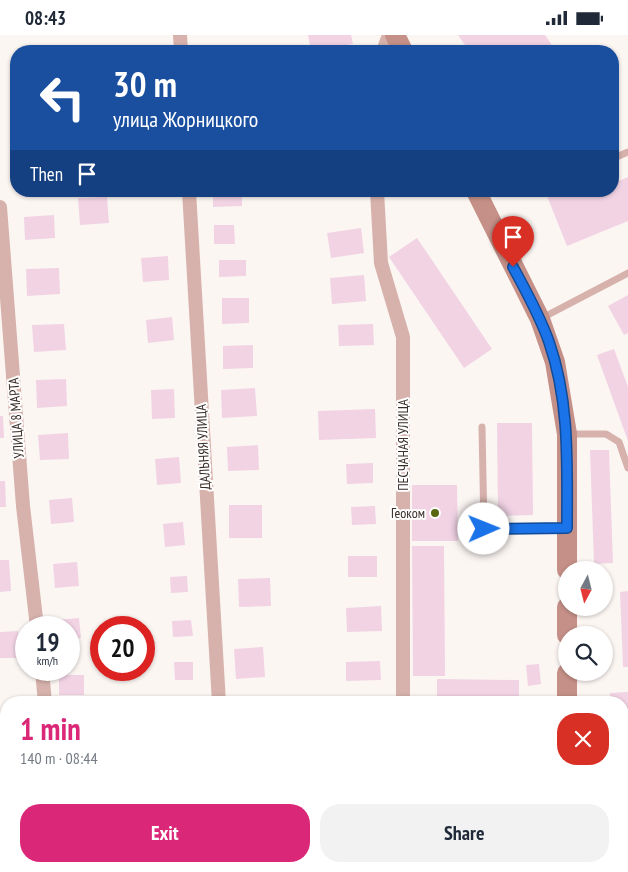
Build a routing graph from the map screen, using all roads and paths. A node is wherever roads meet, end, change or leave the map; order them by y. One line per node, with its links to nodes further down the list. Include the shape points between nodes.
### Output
1 (189, 197): 16 (street, ДАЛЬНЯЯ УЛИЦА)
2 (377, 197): 17 (street, ПЕСЧАНАЯ УЛИЦА, via 381,263 402,337)
3 (481, 197): 6 (main road)
4 (0, 207): 12 (street, УЛИЦА 8 МАРТА, via 23,506)
5 (628, 273): 6 (lane)
6 (540, 319): 8 (main road, via 555,362)
7 (482, 427): 10 (lane, via 484,529)
8 (567, 434): 9 (lane, via 606,434 619,442); 10 (main road)
9 (628, 468)
10 (567, 528): 11 (main road)
11 (567, 561)
12 (36, 616)
13 (43, 681): 15 (street)
14 (567, 681): 18 (main road)
15 (44, 696)
16 (219, 696)
17 (403, 696)
18 (568, 696)

